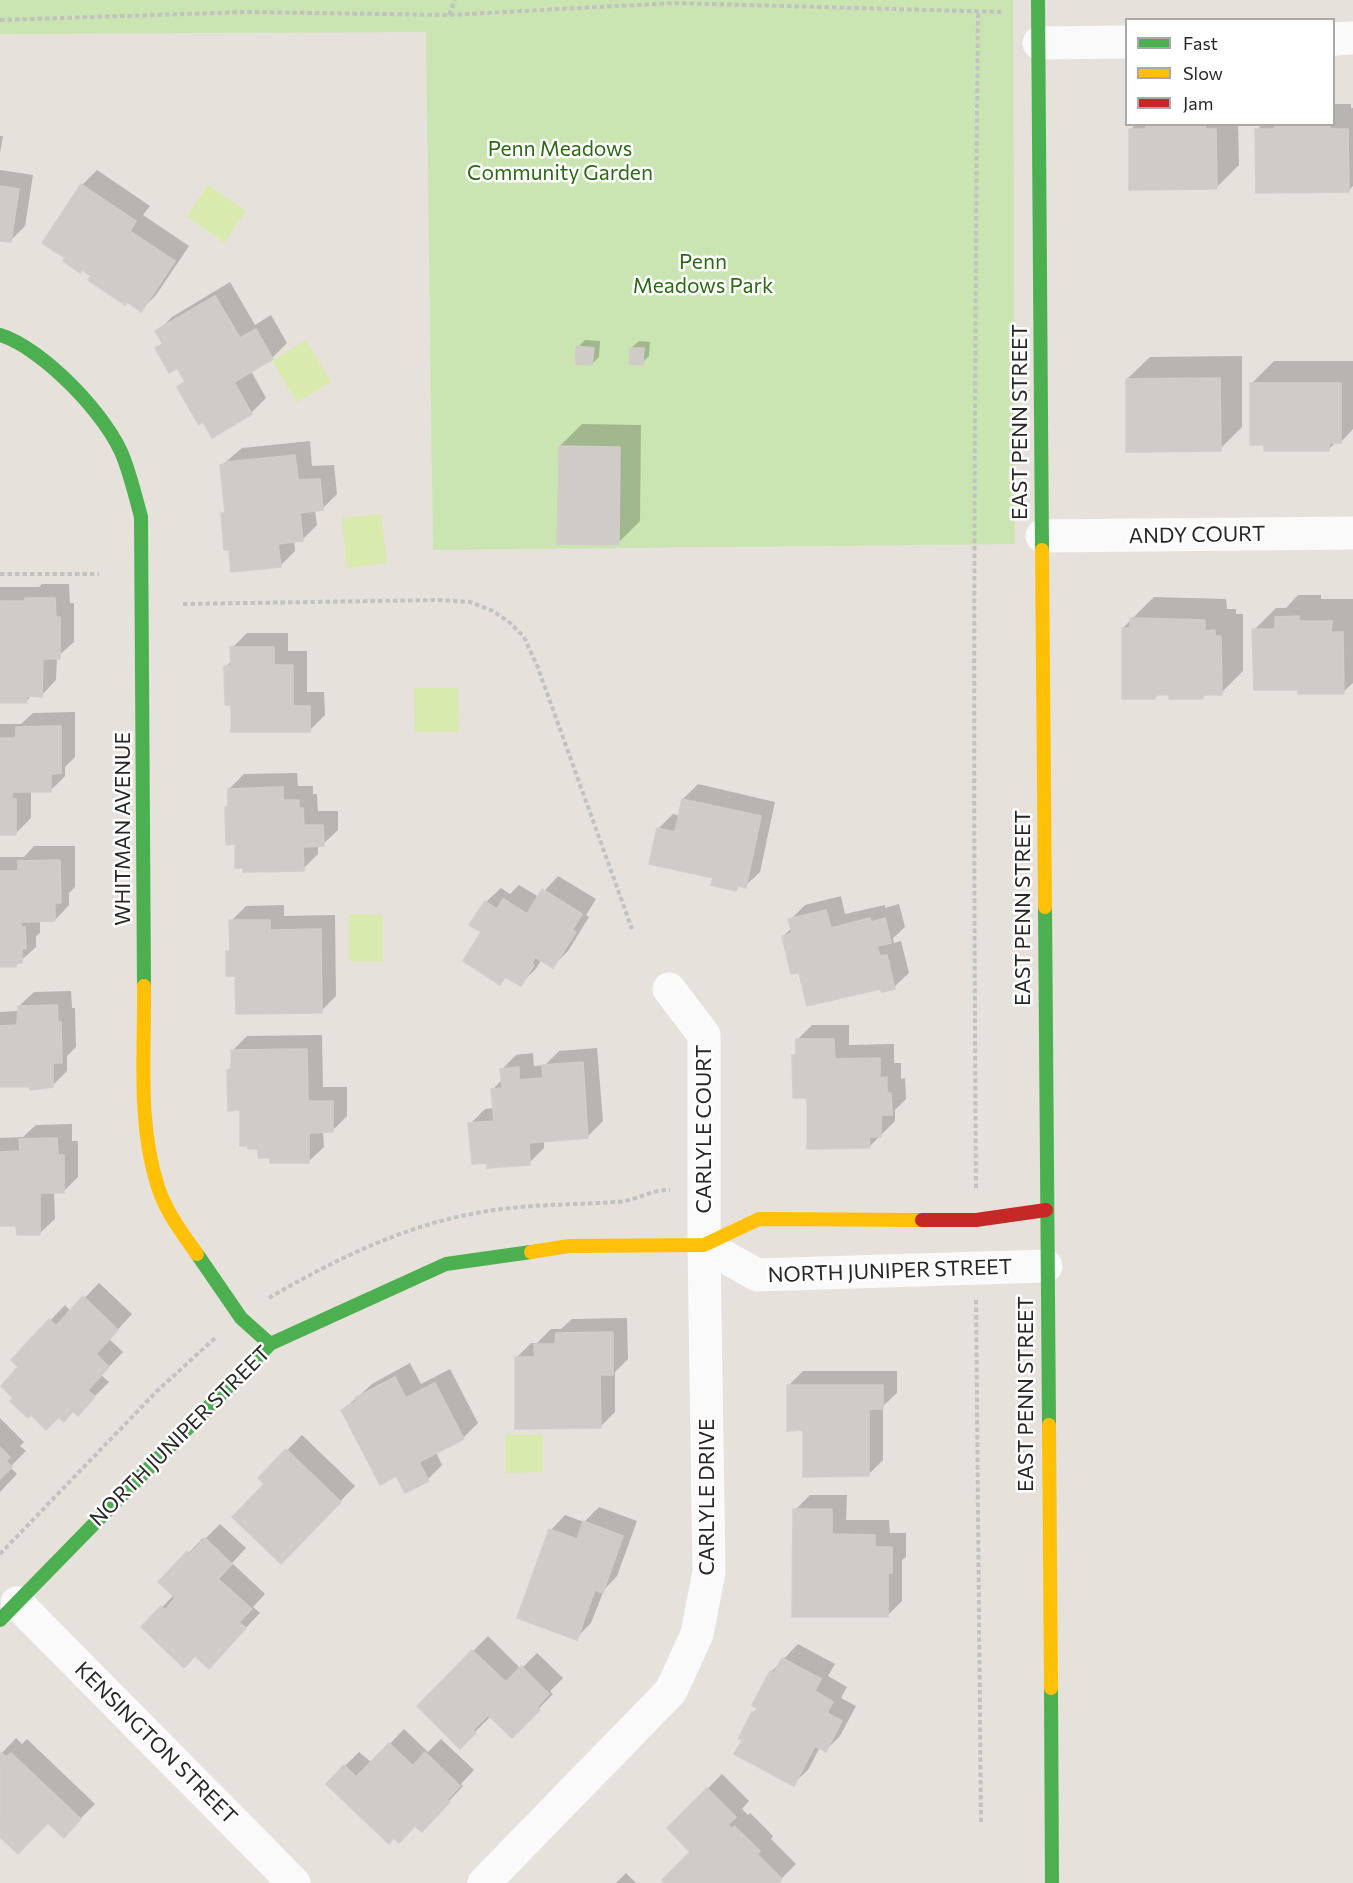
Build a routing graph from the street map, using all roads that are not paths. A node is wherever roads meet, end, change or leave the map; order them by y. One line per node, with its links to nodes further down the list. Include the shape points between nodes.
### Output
1 (1038, 18): 4 (street); 7 (street, EAST PENN STREET)
2 (1353, 38): 3 (street)
3 (1335, 39)
4 (1125, 42)
5 (0, 335): 12 (street, WHITMAN AVENUE, via 16,340 48,362 105,423 124,458 141,517 145,1125 158,1187 174,1222 241,1318)
6 (1353, 533): 7 (street, ANDY COURT)
7 (1042, 536): 9 (street, EAST PENN STREET)
8 (669, 989): 10 (street, CARLYLE COURT, via 704,1035)
9 (1046, 1210): 10 (street, NORTH JUNIPER STREET, via 975,1220 759,1219); 11 (street, EAST PENN STREET)
10 (705, 1245): 11 (street, NORTH JUNIPER STREET, via 757,1275); 12 (street, NORTH JUNIPER STREET, via 569,1246 446,1264); 15 (street, CARLYLE DRIVE, via 709,1572 697,1634 671,1691)
11 (1046, 1266): 16 (street, EAST PENN STREET)
12 (270, 1344): 13 (street, NORTH JUNIPER STREET)
13 (8, 1612): 14 (street, KENSINGTON STREET)
14 (294, 1883)
15 (484, 1883)
16 (1052, 1883)

